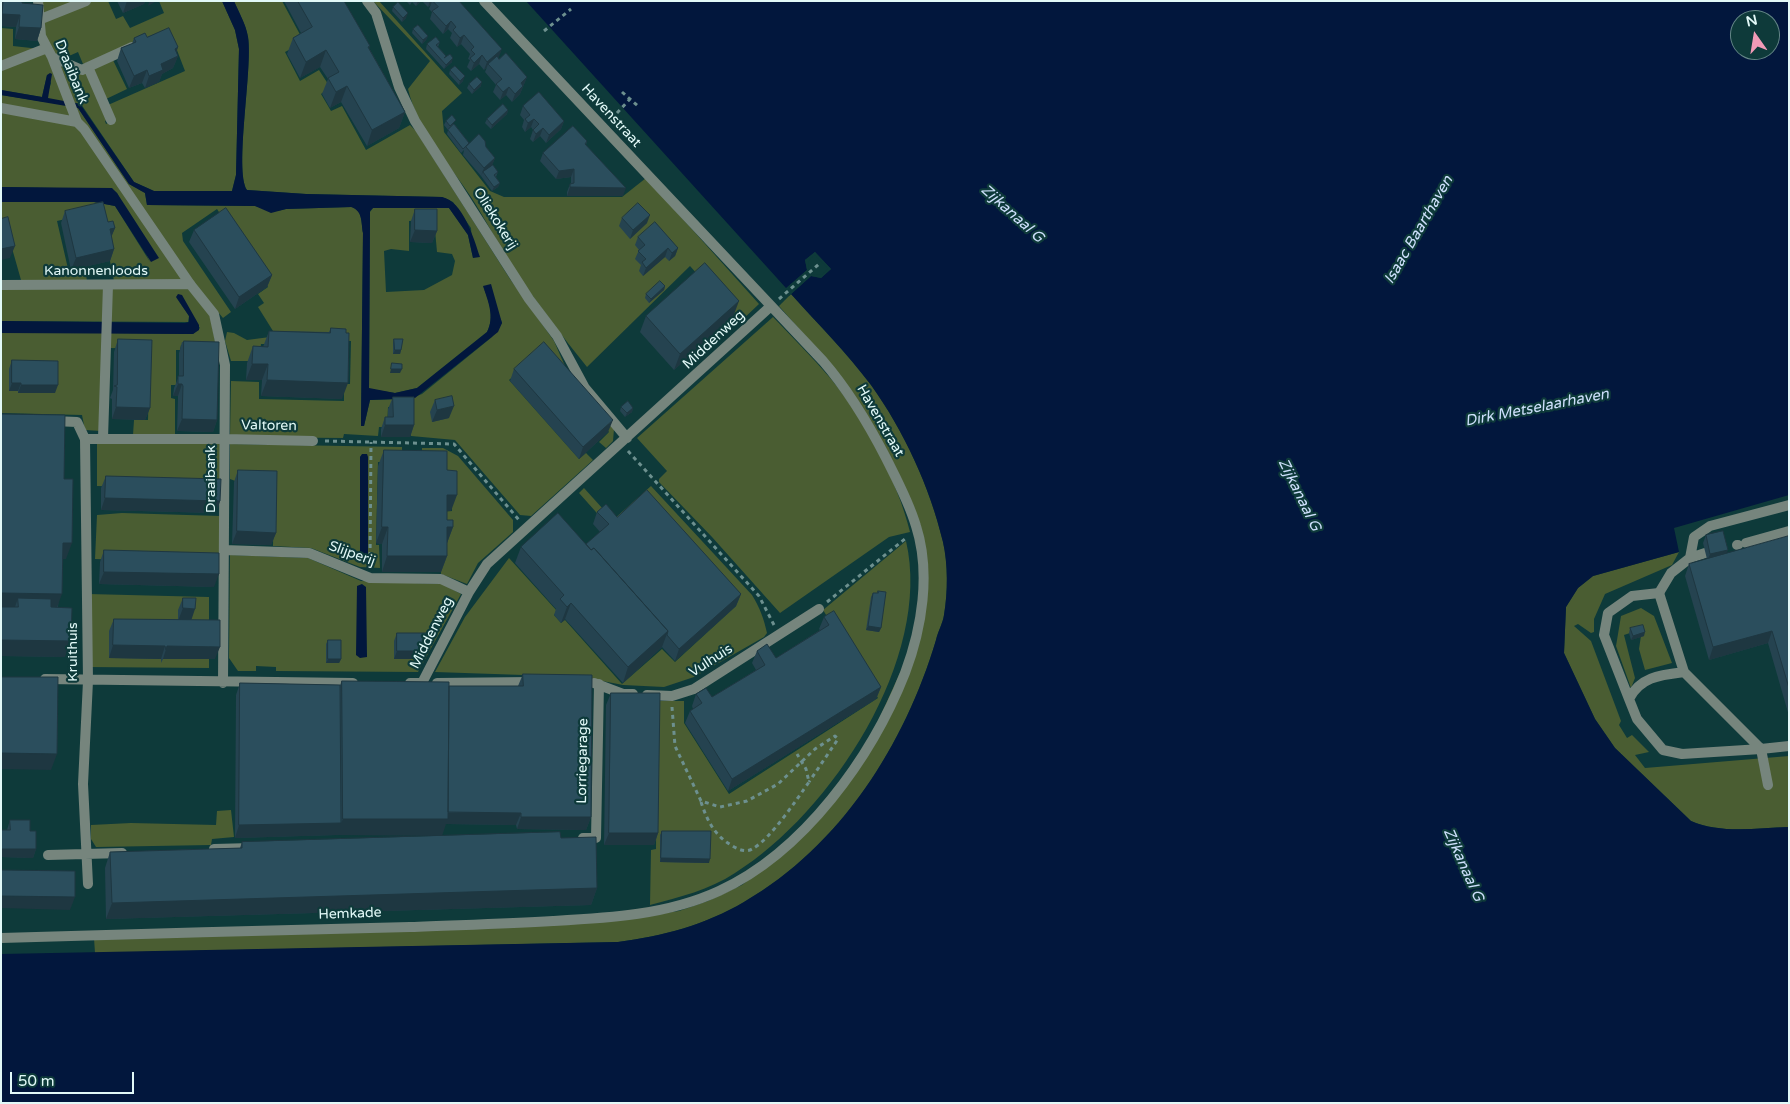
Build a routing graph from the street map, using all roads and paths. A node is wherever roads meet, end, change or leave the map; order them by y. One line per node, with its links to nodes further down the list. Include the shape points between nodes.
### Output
1 (38, 1): 6 (street, Draaibank)
2 (86, 1): 6 (street)
3 (367, 1): 29 (street, Oliekokerij, via 376,13 399,87 415,121 529,299 557,336 585,388)
4 (484, 1): 23 (street, Havenstraat)
5 (571, 9): 7 (path)
6 (41, 19): 9 (street, Draaibank, via 41,36)
7 (544, 32)
8 (141, 43): 11 (street)
9 (50, 52): 10 (street); 11 (street, via 82,70); 18 (street, Draaibank)
10 (1, 66)
11 (88, 67): 17 (street)
12 (622, 92): 13 (path)
13 (630, 99): 15 (path); 16 (path)
14 (1, 108): 18 (street)
15 (638, 108)
16 (617, 112)
17 (111, 120)
18 (77, 122): 20 (street, Draaibank)
19 (819, 264): 23 (path)
20 (190, 284): 22 (street, Kanonnenloods); 27 (street, Draaibank, via 214,314 225,365)
21 (1, 285): 22 (street, Kanonnenloods)
22 (108, 285): 26 (street)
23 (771, 306): 29 (street, Middenweg); 33 (street, Havenstraat, via 841,382 868,422)
24 (39, 421): 25 (street, Kruithuis, via 77,422)
25 (85, 438): 26 (street, Valtoren); 46 (street, Kruithuis)
26 (103, 438): 27 (street, Valtoren)
27 (225, 439): 28 (street, Valtoren); 36 (street, Draaibank)
28 (313, 441): 30 (path)
29 (624, 441): 32 (street, Middenweg); 43 (path, via 760,596)
30 (371, 442): 32 (path, via 454,444); 39 (path)
31 (1789, 505): 38 (street, via 1710,526 1694,537)
32 (526, 528): 40 (street, Middenweg, via 487,564)
33 (918, 530): 42 (path, via 862,571); 70 (street, Havenstraat, via 923,568 920,625 898,690 870,746 814,819 783,849 748,875)
34 (1789, 531): 35 (street)
35 (1740, 545)
36 (224, 550): 39 (street, Slijperij, via 309,553); 49 (street, Draaibank)
37 (1705, 553): 38 (street)
38 (1690, 558): 41 (street, via 1670,573)
39 (370, 578): 40 (street, Slijperij, via 441,579)
40 (469, 592): 52 (street, Middenweg)
41 (1660, 593): 44 (street); 55 (street, via 1632,596 1608,613 1604,635)
42 (819, 609): 43 (street, Vulhuis)
43 (779, 634): 54 (street, Vulhuis, via 694,689)
44 (1684, 672): 55 (street, via 1655,676 1635,687); 57 (street)
45 (30, 678): 46 (street)
46 (88, 681): 49 (street); 67 (street, Kruithuis, via 83,784)
47 (581, 681): 53 (street, Vulhuis)
48 (541, 682): 52 (street)
49 (223, 683): 50 (street)
50 (362, 683)
51 (402, 683): 52 (street, Middenweg)
52 (422, 683)
53 (599, 684): 54 (street, Vulhuis, via 623,694); 63 (street, Lorriegarage, via 596,838)
54 (672, 696): 62 (path, via 675,746)
55 (1628, 699): 57 (street, via 1637,719 1664,750 1682,754)
56 (1789, 746): 57 (street)
57 (1761, 749): 61 (street)
58 (797, 754): 59 (path)
59 (802, 761): 60 (path); 60 (path, via 831,738 835,736 838,739); 62 (path, via 778,784 747,801 720,807)
60 (809, 782): 62 (path, via 763,841 751,850 740,850 720,838 710,824)
61 (1768, 785)
62 (701, 801)
63 (569, 838)
64 (262, 847): 65 (street)
65 (204, 849)
66 (135, 852): 67 (street)
67 (86, 854): 68 (street); 69 (street, Kruithuis)
68 (48, 855)
69 (88, 884)
70 (698, 900): 71 (street, Hemkade, via 643,913 586,920)
71 (1, 938)

